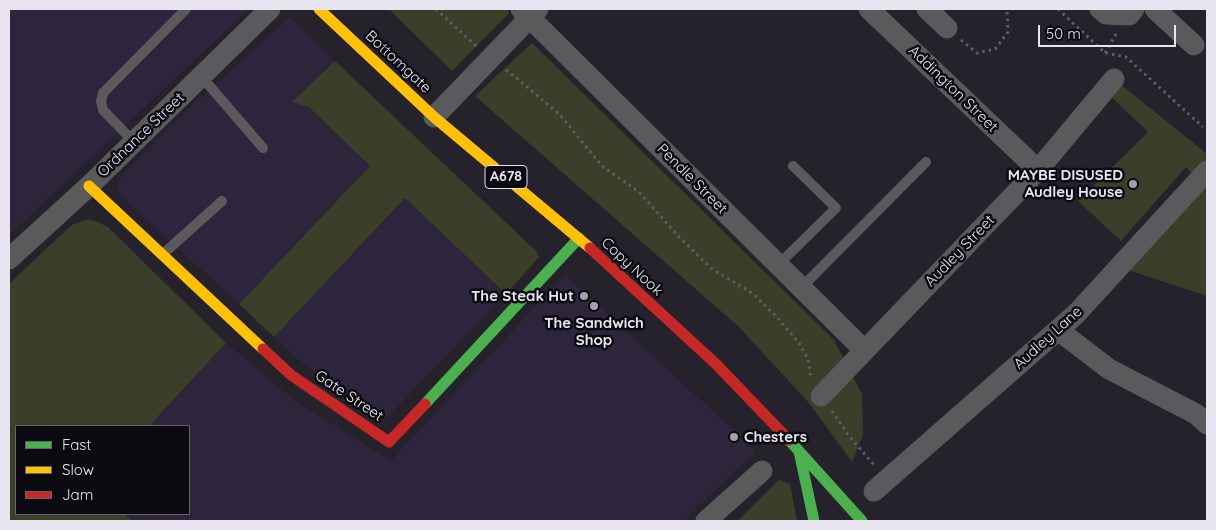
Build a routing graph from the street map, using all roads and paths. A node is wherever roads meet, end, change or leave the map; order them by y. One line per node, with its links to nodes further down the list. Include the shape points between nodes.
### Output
1 (186, 9): 18 (lane, via 103,93 103,110)
2 (270, 9): 15 (street, Ordnance Street)
3 (319, 9): 17 (main road, Bottomgate / A678)
4 (436, 9): 14 (path)
5 (869, 9): 22 (street, Addington Street)
6 (927, 9): 12 (street)
7 (1008, 9): 12 (path, via 1008,32 995,50 977,53)
8 (1100, 9): 9 (street, via 1106,14 1129,15)
9 (1134, 9)
10 (1156, 9): 13 (street)
11 (529, 12): 14 (street); 29 (street, Pendle Street)
12 (947, 28)
13 (1194, 44)
14 (490, 59): 17 (street); 33 (path, via 560,115 602,166 639,192 712,269 752,293 776,316 799,343 808,359 810,378)
15 (201, 76): 18 (street, Ordnance Street); 19 (lane)
16 (1114, 79): 22 (street, Audley Street)
17 (434, 117): 26 (main road, Copy Nook / A678)
18 (134, 142): 24 (street, Ordnance Street)
19 (263, 148)
20 (926, 162): 30 (lane)
21 (793, 166): 29 (lane, via 836,208)
22 (1038, 170): 32 (street, Audley Street)
23 (1207, 171): 31 (street, Audley Lane)
24 (89, 186): 27 (main road, Gate Street); 28 (street, Ordnance Street)
25 (222, 201): 27 (lane)
26 (578, 238): 27 (main road, Gate Street, via 389,442 291,375); 35 (main road, Copy Nook / A678, via 716,364)
27 (162, 255)
28 (9, 259)
29 (778, 265): 30 (street, Pendle Street)
30 (800, 288): 32 (street, Pendle Street)
31 (1058, 330): 34 (street, via 1109,369 1196,414); 38 (street, Audley Lane)
32 (864, 350): 33 (street, Audley Street)
33 (821, 396): 38 (path)
34 (1207, 424)
35 (799, 451): 36 (main road, Copy Nook); 41 (main road)
36 (816, 469): 39 (main road); 42 (main road, Copy Nook)
37 (762, 471): 40 (street)
38 (880, 485)
39 (826, 495)
40 (706, 521)
41 (814, 521)
42 (862, 521)

